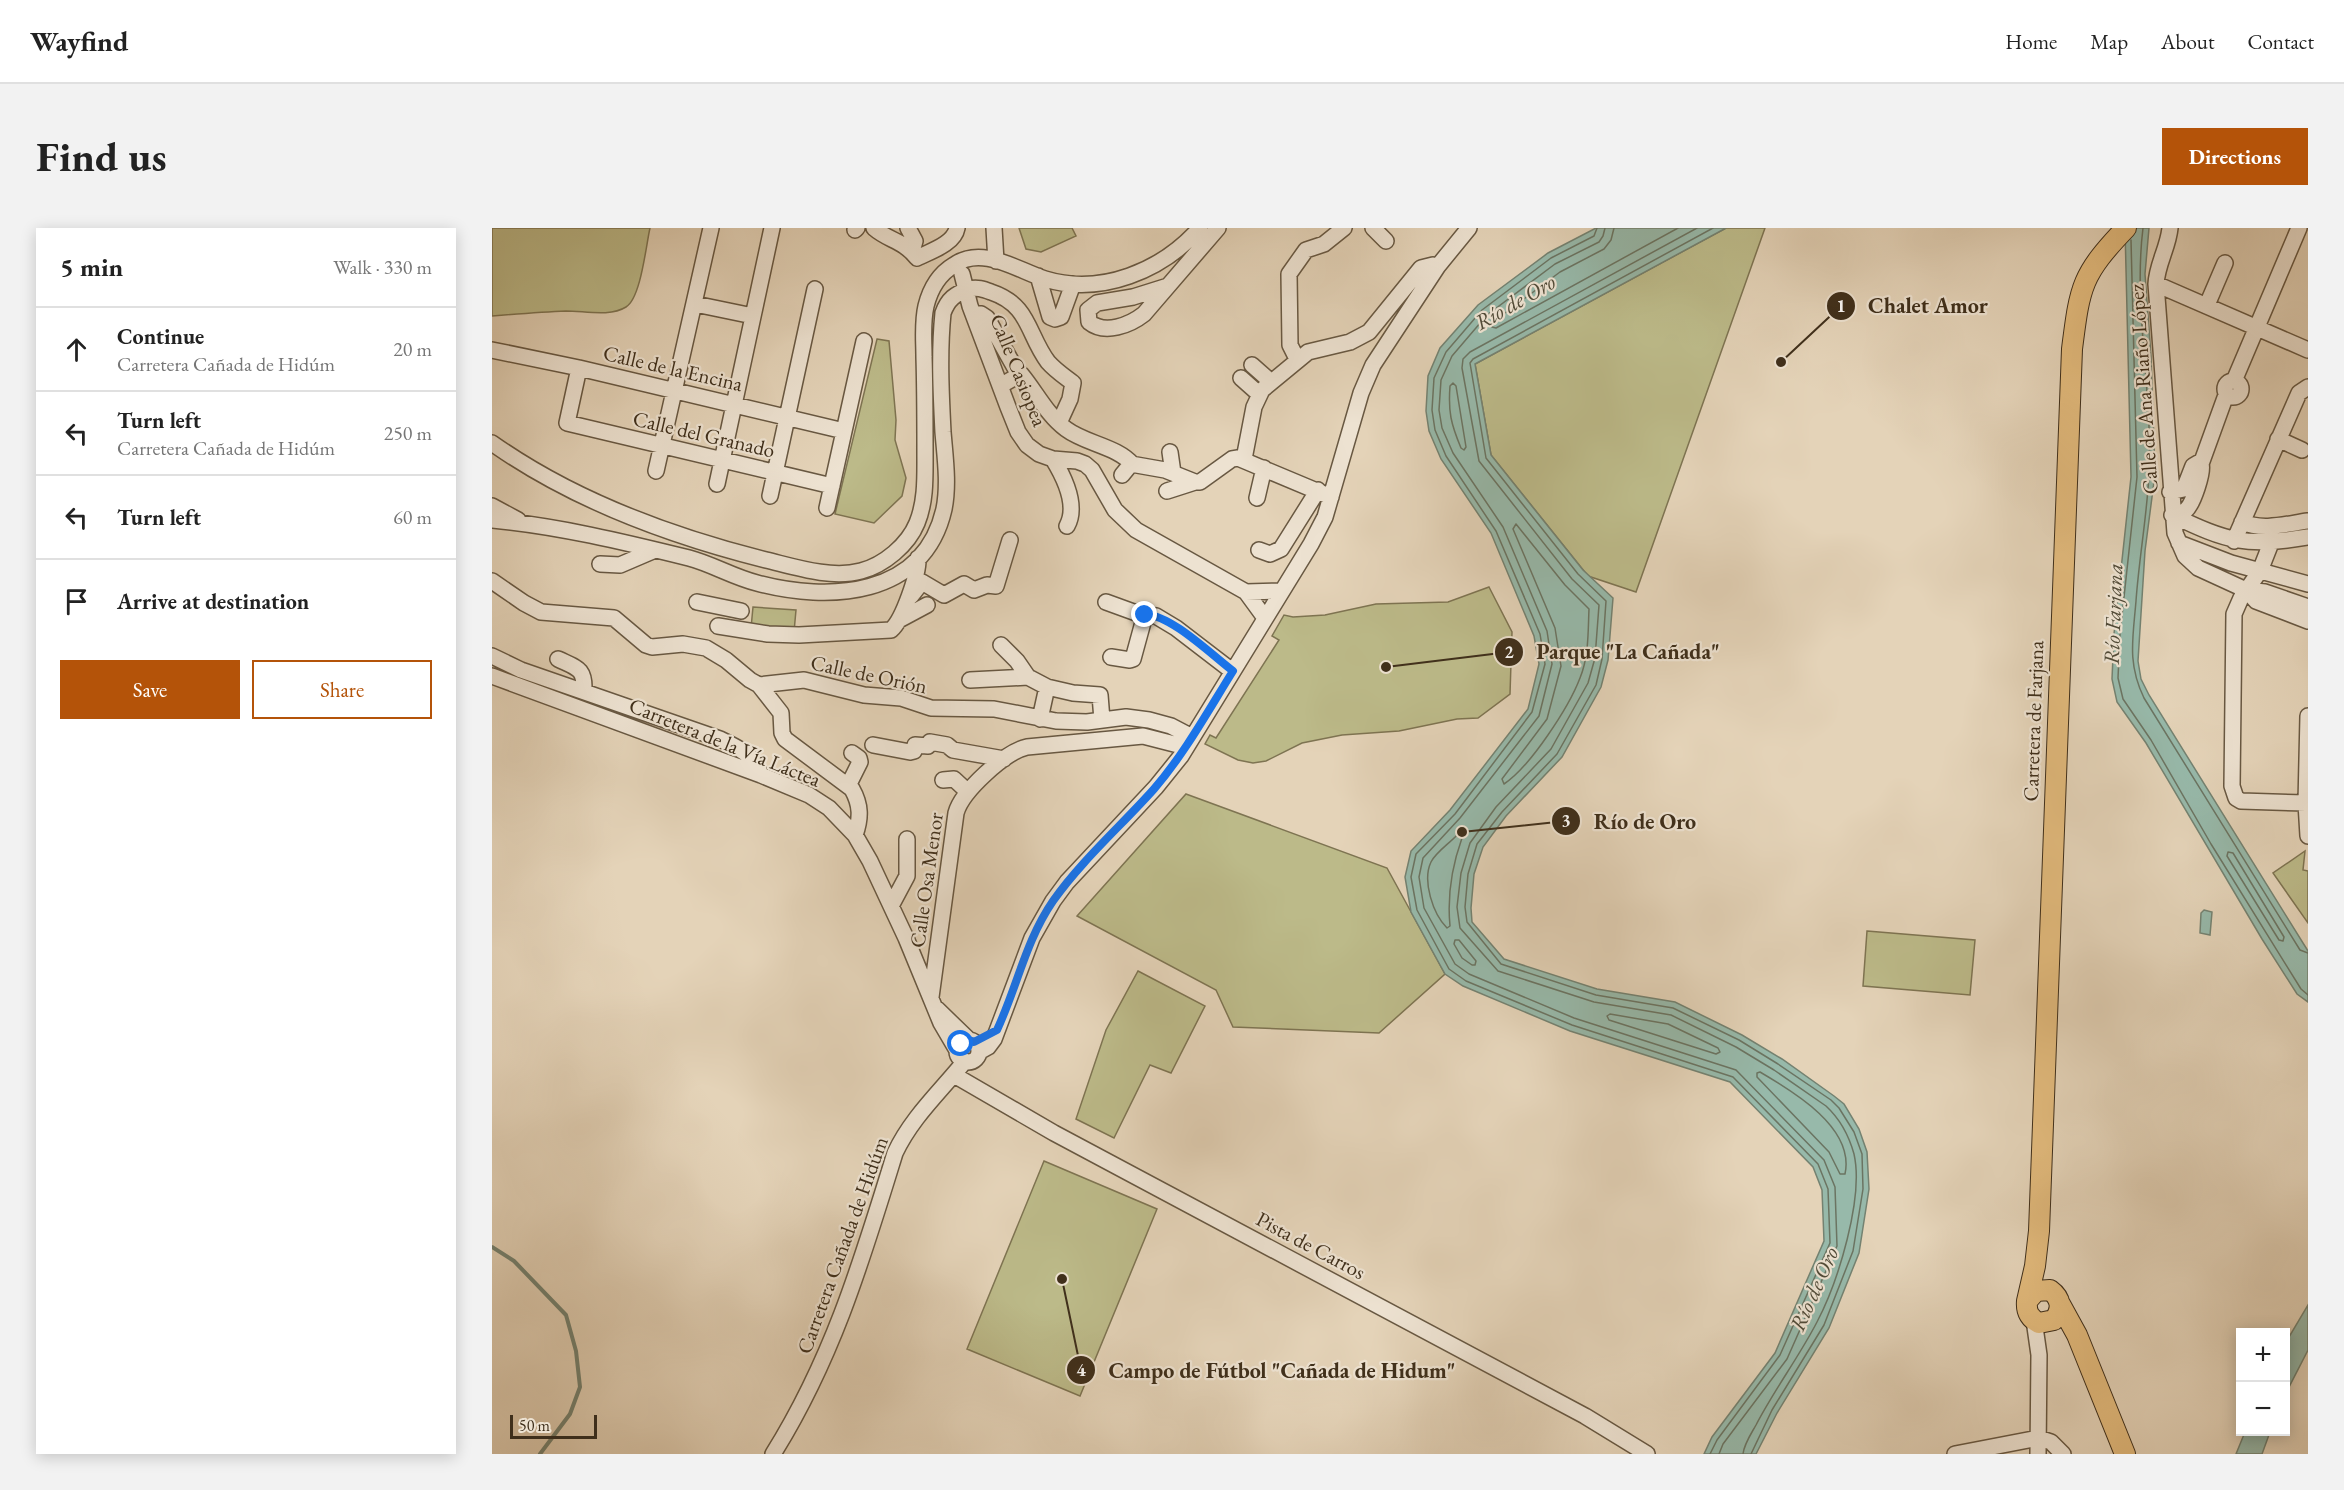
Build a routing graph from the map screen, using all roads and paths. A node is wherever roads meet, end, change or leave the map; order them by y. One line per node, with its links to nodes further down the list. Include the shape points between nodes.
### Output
1 (711, 228): 29 (street)
2 (772, 228): 32 (street)
3 (874, 228): 17 (street)
4 (908, 228): 17 (street, via 915,241)
5 (994, 228): 18 (street)
6 (1200, 228): 16 (street)
7 (1218, 228): 20 (street)
8 (1344, 228): 37 (street, via 1324,244 1306,250 1289,274 1290,345)
9 (1372, 228): 15 (street)
10 (1469, 228): 21 (street)
11 (2170, 228): 25 (street, Calle de Ana Riaño López)
12 (2299, 228): 33 (street)
13 (2121, 234): 141 (main road, Carretera de Farjana, via 2084,281 2072,349)
14 (956, 239): 17 (street)
15 (1386, 240)
16 (1174, 252): 20 (street); 24 (street, via 1117,281)
17 (915, 254)
18 (996, 261): 23 (street); 50 (street, via 980,257 955,264 936,282 930,294 924,321)
19 (2225, 263): 30 (street)
20 (1185, 266): 26 (street)
21 (1438, 267): 37 (street, via 1421,268 1369,332); 72 (street, via 1367,378)
22 (962, 274): 28 (street, Calle Casiopea)
23 (1038, 276): 24 (street); 24 (street, via 1044,302 1067,303)
24 (1072, 284)
25 (2156, 284): 30 (street); 71 (street, Calle de Ana Riaño López)
26 (1168, 286): 26 (street, via 1097,303 1088,310 1089,322 1111,328 1135,321)
27 (815, 289): 49 (street)
28 (963, 291): 31 (street, Calle Casiopea); 51 (street, via 947,303 943,313); 52 (street, via 983,289 1009,299 1026,320 1047,360 1073,383)
29 (695, 304): 32 (street); 45 (street)
30 (2206, 305): 33 (street)
31 (973, 313): 40 (street, via 987,318); 43 (street, Calle Casiopea)
32 (753, 316): 47 (street)
33 (2257, 327): 36 (street); 62 (street, via 2234,381 2241,386 2240,394 2234,398 2226,395)
34 (864, 341): 53 (street)
35 (492, 350): 39 (street, Calle de la Encina)
36 (2308, 350)
37 (1297, 359): 42 (street)
38 (1252, 365): 42 (street)
39 (579, 368): 45 (street, Calle de la Encina); 56 (street, Calle del Granado, via 567,423)
40 (1019, 375): 43 (street); 52 (street)
41 (1241, 378): 46 (street)
42 (1270, 381): 46 (street)
43 (1000, 386): 59 (street, Calle Casiopea, via 1027,445)
44 (2308, 387): 54 (street, via 2299,393)
45 (674, 390): 47 (street, Calle de la Encina); 56 (street)
46 (1256, 400): 48 (street); 60 (street)
47 (734, 404): 49 (street, Calle de la Encina); 61 (street)
48 (1238, 412)
49 (788, 417): 53 (street, Calle de la Encina); 65 (street)
50 (926, 418): 51 (street); 55 (street, via 925,494 916,525 888,558 860,571 845,573 780,564 646,524 565,487)
51 (942, 418): 90 (street, via 944,509 934,535)
52 (1059, 423): 66 (street, via 1083,440 1120,454 1127,470)
53 (844, 430): 69 (street)
54 (2278, 439): 57 (street); 80 (street)
55 (492, 443)
56 (662, 446): 61 (street, Calle del Granado); 64 (street)
57 (2302, 450)
58 (1170, 452): 66 (street)
59 (1053, 459): 82 (street, via 1063,476 1072,513); 97 (street, Calle Casiopea, via 1085,464 1115,510 1136,530)
60 (1244, 459): 63 (street); 67 (street, via 1232,459)
61 (722, 460): 65 (street, Calle del Granado); 68 (street)
62 (2201, 464): 71 (street, via 2193,466 2184,489); 77 (street, via 2203,470 2188,508)
63 (1264, 468): 72 (street); 74 (street)
64 (656, 471)
65 (775, 472): 69 (street, Calle del Granado); 73 (street)
66 (1173, 473): 67 (street)
67 (1195, 482): 70 (street)
68 (717, 484)
69 (832, 486): 76 (street)
70 (1167, 491)
71 (2170, 492): 77 (street, Calle de Ana Riaño López)
72 (1325, 493): 89 (street, via 1281,549 1270,554); 96 (street, via 1324,517)
73 (770, 496)
74 (1257, 498)
75 (492, 506): 81 (street)
76 (827, 508)
77 (2172, 515): 85 (street, Calle de Ana Riaño López); 86 (street)
78 (492, 520): 81 (street)
79 (2308, 521): 80 (street, via 2268,527)
80 (2242, 522): 85 (street)
81 (525, 523): 88 (street)
82 (1069, 528)
83 (2308, 537): 87 (street, Calle de Ana Riaño López)
84 (1010, 540): 100 (street, via 996,586 974,590 964,584 944,595 922,582)
85 (2234, 541): 87 (street, Calle de Ana Riaño López)
86 (2179, 543): 92 (street); 95 (street, via 2185,556 2198,568)
87 (2271, 543): 92 (street)
88 (655, 550): 90 (street, via 702,561 755,583 816,592 873,587 905,570); 91 (street, via 621,565)
89 (1259, 550)
90 (918, 558): 100 (street, via 918,570)
91 (600, 564)
92 (2260, 571): 94 (street); 95 (street)
93 (492, 581): 117 (street, via 541,612 614,618 652,647 683,644 706,648)
94 (2308, 584)
95 (2246, 590): 102 (street, via 2265,591); 105 (street, via 2256,601); 132 (street, via 2234,614 2232,786 2236,798 2245,802)
96 (1282, 591): 97 (street); 104 (street)
97 (1246, 592): 104 (street, Calle Casiopea)
98 (697, 602): 108 (street, via 742,607)
99 (1106, 602): 103 (street)
100 (906, 603): 107 (street)
101 (927, 605): 107 (street)
102 (2308, 607)
103 (1145, 615): 111 (street, via 1133,659); 113 (street, via 1156,616 1176,628)
104 (1266, 618): 113 (street)
105 (2308, 621)
106 (718, 626): 108 (street)
107 (900, 626): 108 (street, via 809,635)
108 (737, 630)
109 (1001, 645): 115 (street)
110 (492, 656): 119 (street)
111 (1112, 657)
112 (558, 659): 119 (street, via 580,670)
113 (1233, 671): 124 (street)
114 (492, 676): 128 (street, Carretera de la Vía Láctea)
115 (1028, 677): 116 (street); 118 (street)
116 (970, 680)
117 (759, 685): 121 (street, Calle de Orión, via 804,680 864,695 901,698 931,708 994,709); 130 (street, via 781,712 785,739)
118 (1047, 687): 121 (street); 122 (street, via 1100,695)
119 (584, 691): 128 (street, via 720,739 749,754)
120 (2308, 716): 132 (street)
121 (1040, 719): 122 (street, Calle de Orión)
122 (1102, 720): 123 (street, via 1141,730); 124 (street, Calle de Orión, via 1149,720 1172,726)
123 (1143, 736): 124 (street, Calle Osa Menor); 127 (street, Calle Osa Menor, via 1028,747)
124 (1189, 742): 138 (street, via 1156,787 1053,901 1032,938 994,1040 988,1047)
125 (873, 745): 127 (street, via 912,752 915,745 928,746 930,742)
126 (852, 753): 130 (street, via 860,762)
127 (1004, 759): 131 (street, Calle Osa Menor)
128 (761, 775): 133 (street, Carretera de la Vía Láctea, via 809,795 829,808)
129 (943, 780): 131 (street, via 954,780)
130 (849, 786): 133 (street, via 859,806)
131 (968, 792): 137 (street, Calle Osa Menor, via 956,813)
132 (2306, 803): 134 (street)
133 (855, 835): 136 (street, Carretera de la Vía Láctea)
134 (2308, 836)
135 (907, 838): 136 (street, via 907,876)
136 (891, 906): 137 (street, Carretera de la Vía Láctea)
137 (933, 1002): 138 (street, Carretera de la Vía Láctea); 139 (street, Carretera de la Vía Láctea)
138 (974, 1045): 139 (street, Carretera Cañada de Hidúm, via 976,1059)
139 (961, 1057): 140 (street, Carretera Cañada de Hidúm)
140 (954, 1075): 147 (street, Carretera Cañada de Hidúm, via 916,1117 895,1153 830,1347 805,1401); 148 (street, Pista de Carros, via 1054,1133 1585,1416)
141 (2039, 1231): 142 (main road, Carretera de Farjana); 143 (main road, Carretera de Farjana)
142 (2058, 1299): 143 (main road, via 2050,1290 2036,1291); 144 (main road, via 2058,1315); 145 (main road, Carretera de Farjana)
143 (2027, 1301): 144 (main road, via 2027,1312)
144 (2043, 1322): 145 (main road, Carretera de Farjana, via 2061,1330); 146 (street)
145 (2082, 1351): 152 (main road, Carretera de Farjana)
146 (2039, 1438): 149 (street); 150 (street); 151 (street, via 2051,1442)
147 (773, 1454)
148 (1647, 1454)
149 (1955, 1454)
150 (2038, 1454)
151 (2063, 1454)
152 (2125, 1454)

